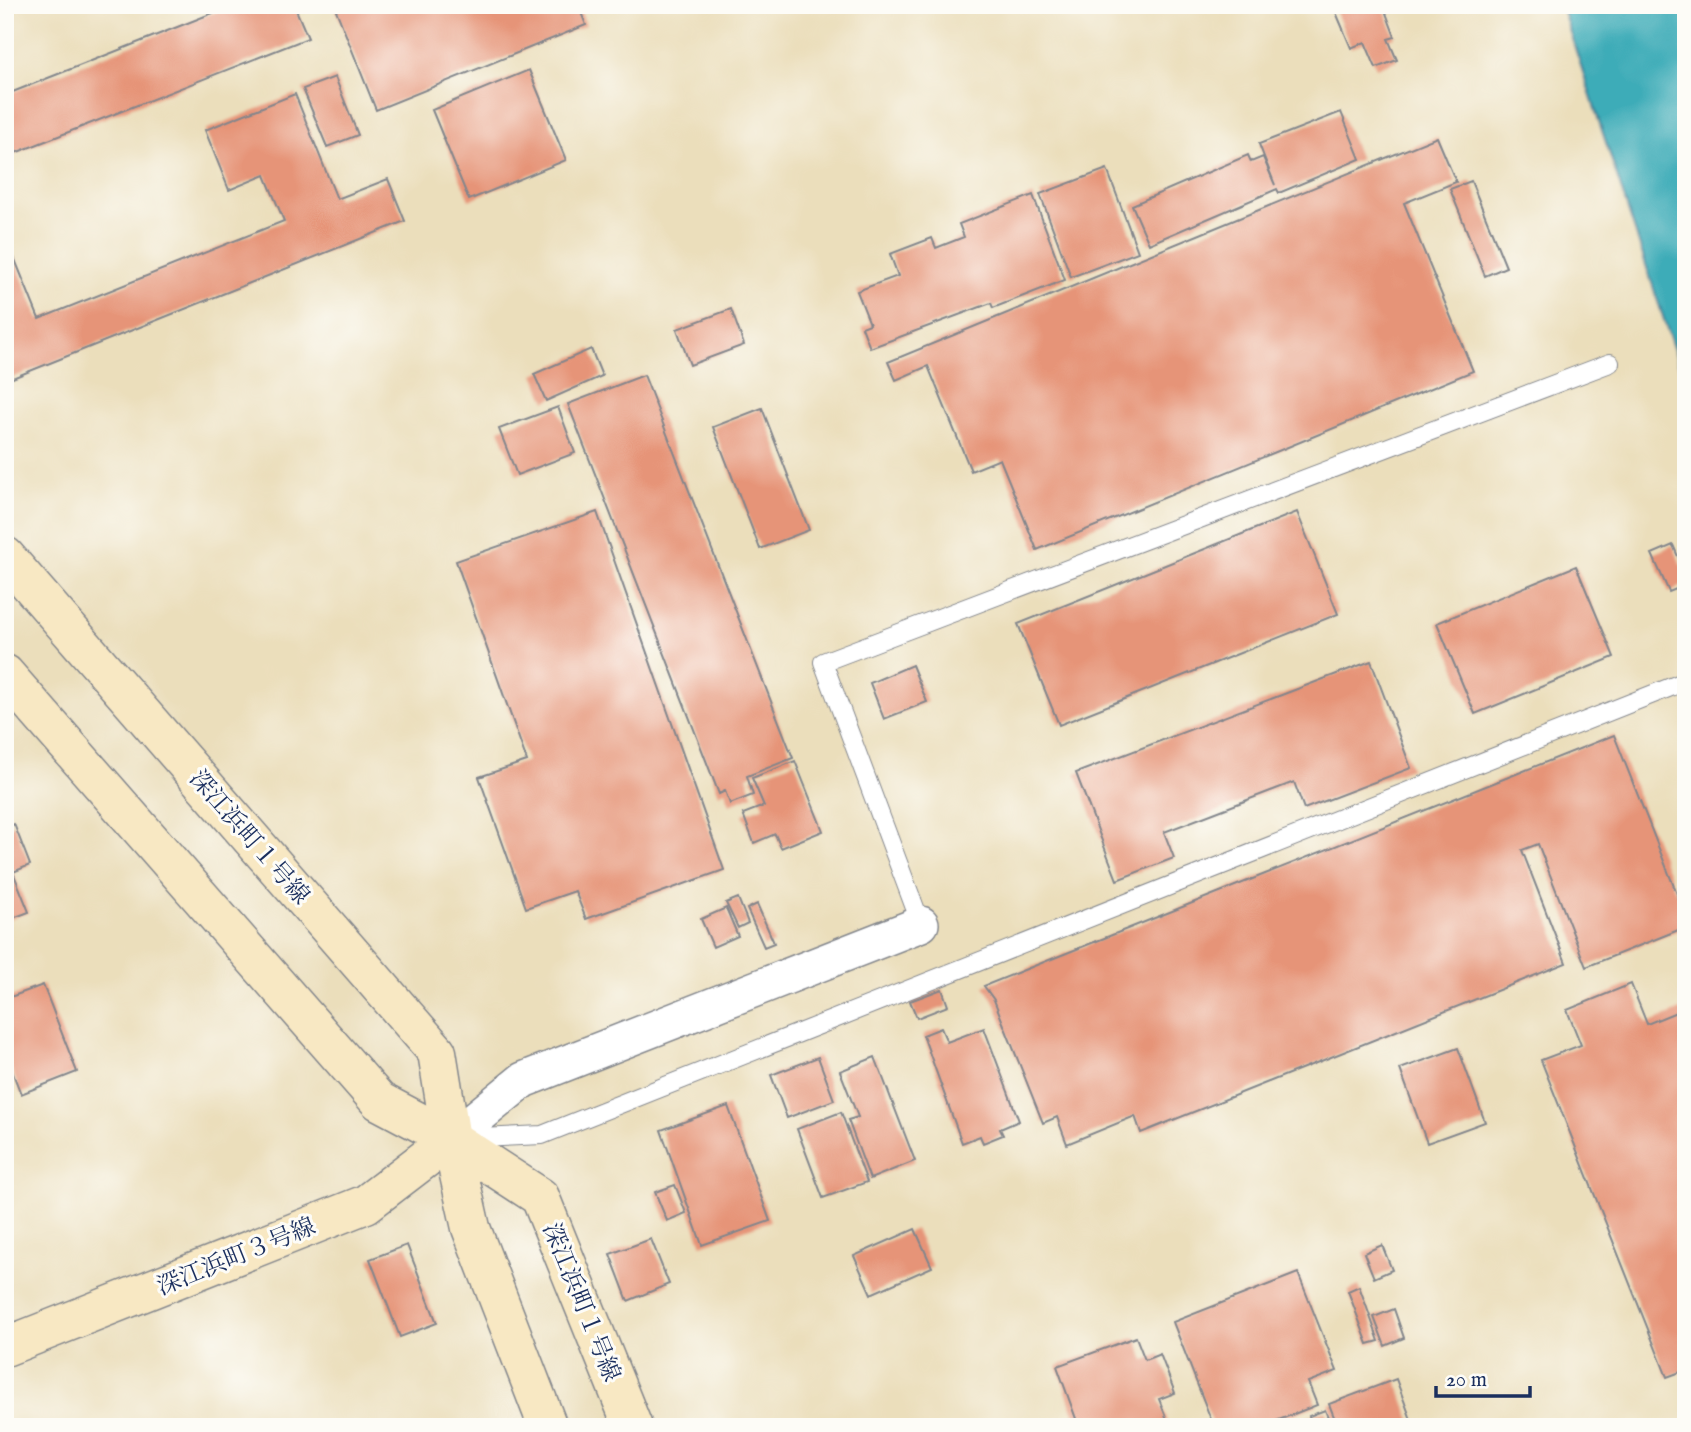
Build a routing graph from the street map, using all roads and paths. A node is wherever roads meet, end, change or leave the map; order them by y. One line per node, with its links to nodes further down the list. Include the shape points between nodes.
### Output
1 (1610, 363): 5 (lane, via 823,662)
2 (5, 555): 6 (street, 深江浜町１号線, via 437,1052)
3 (5, 674): 6 (street, 深江浜町１号線, via 379,1101)
4 (1686, 681): 6 (lane, via 542,1135)
5 (921, 924): 6 (street, via 523,1080)
6 (451, 1139): 7 (street, 深江浜町３号線, via 366,1204); 8 (street, 深江浜町１号線, via 471,1228); 9 (street, 深江浜町１号線, via 540,1197)
7 (5, 1347)
8 (548, 1427)
9 (633, 1427)

